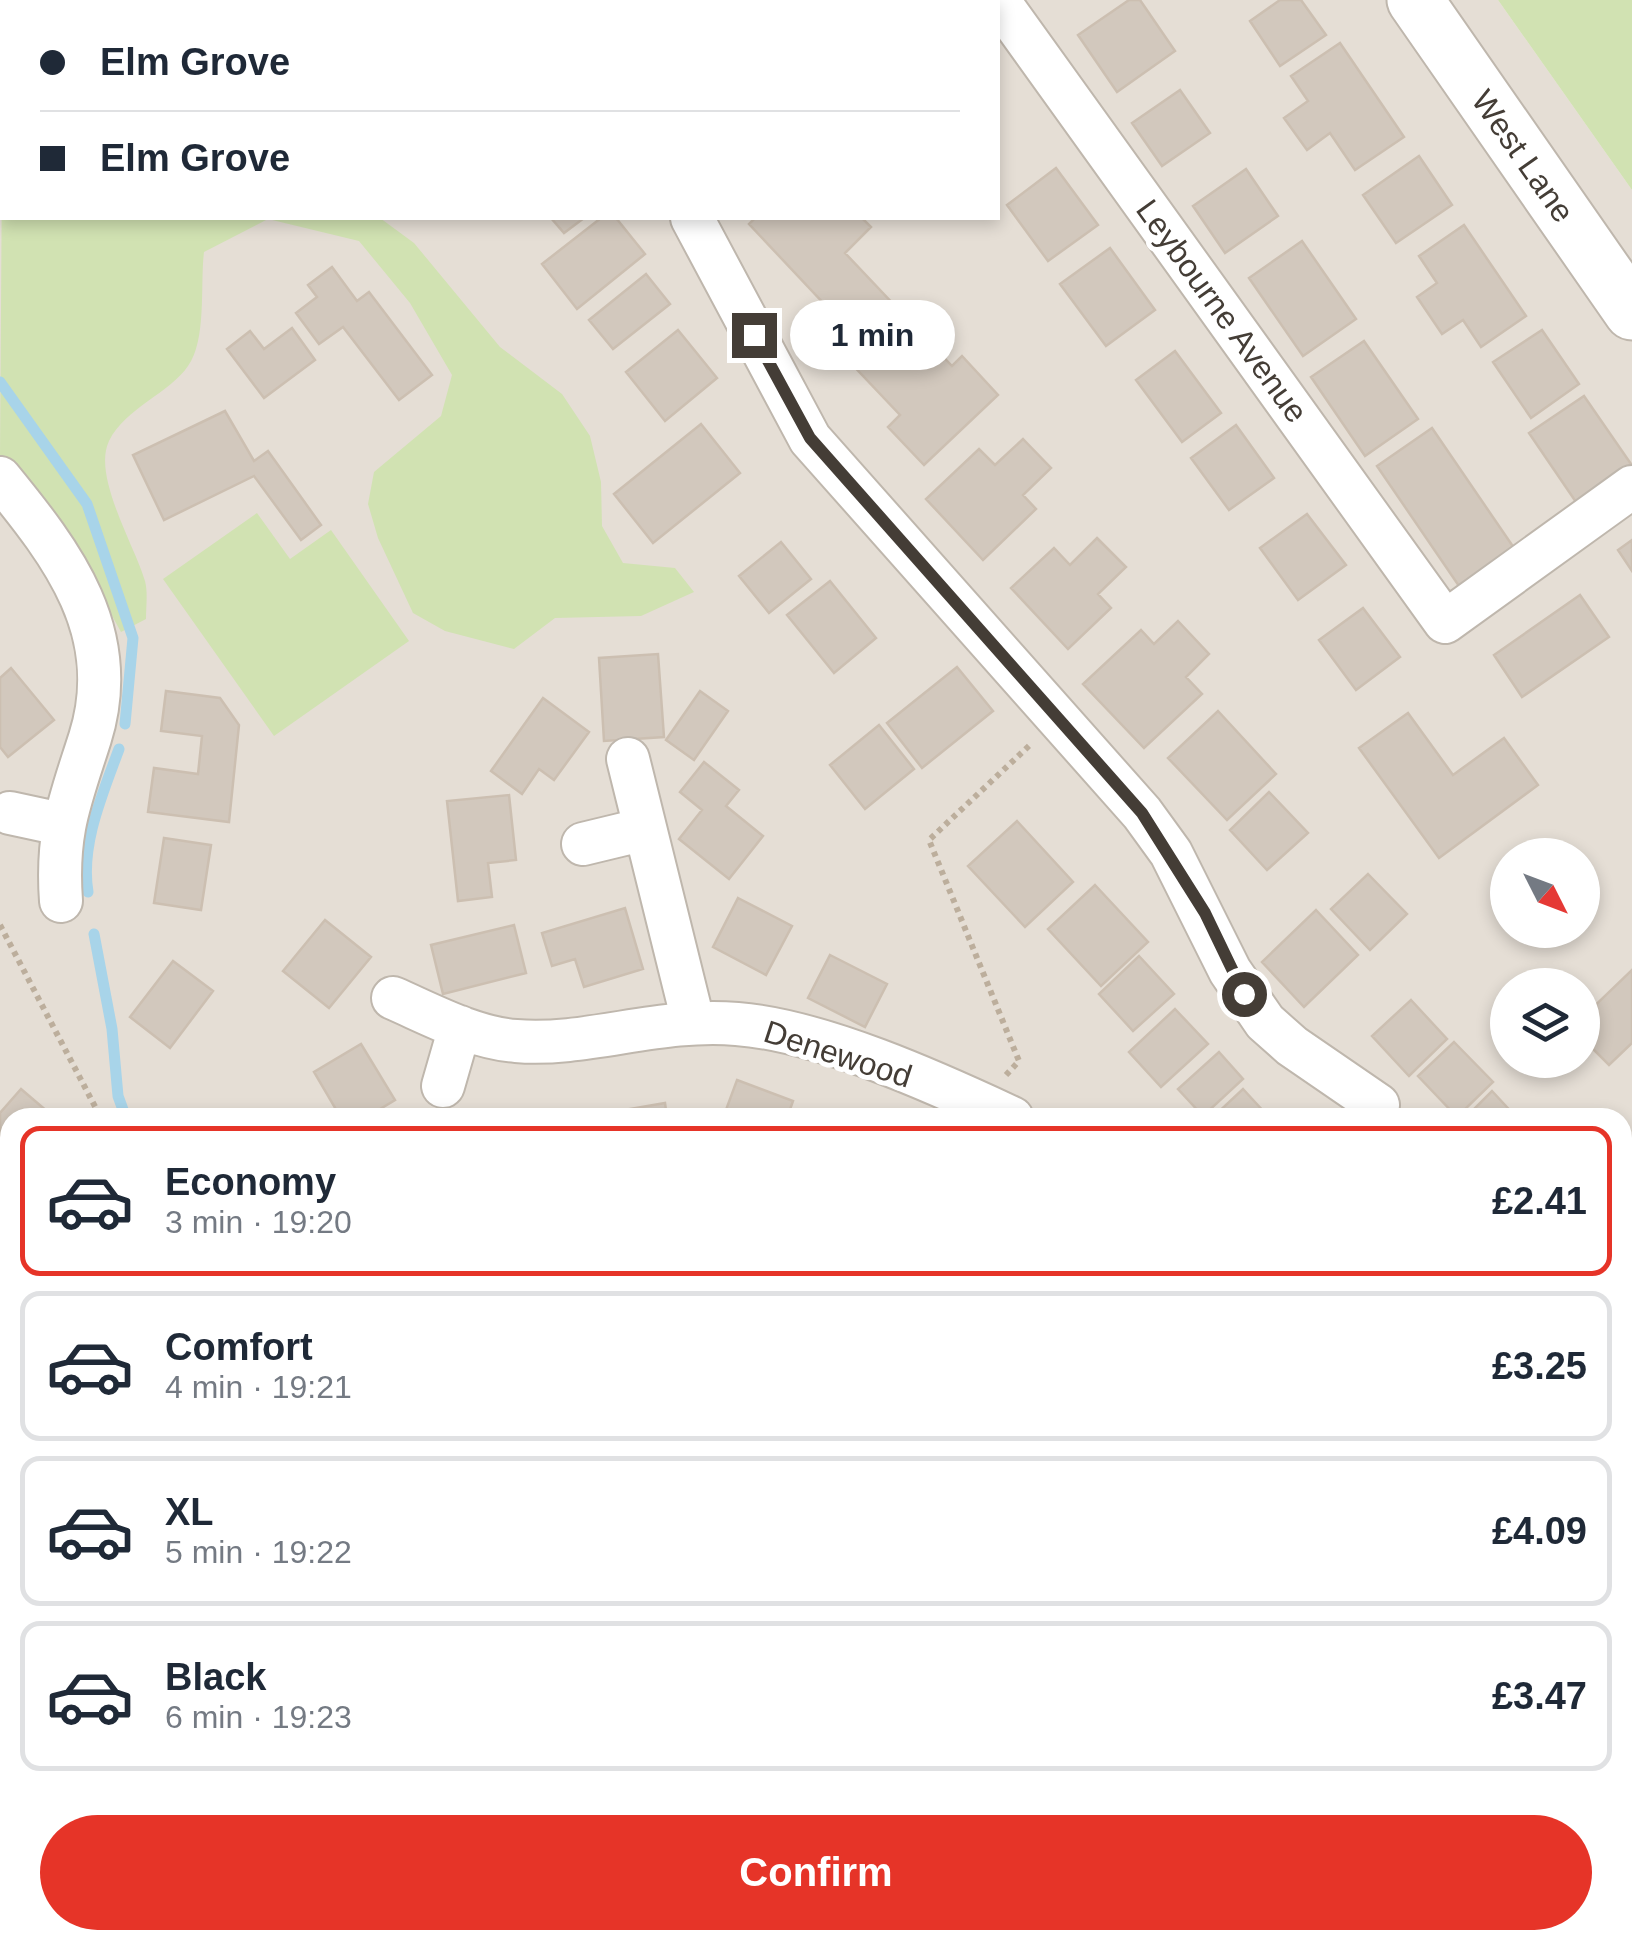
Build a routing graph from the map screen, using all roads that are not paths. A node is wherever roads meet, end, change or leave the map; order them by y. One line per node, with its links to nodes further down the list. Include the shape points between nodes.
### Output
1 (1415, 0): 4 (street, West Lane)
2 (1000, 3): 6 (street, Leybourne Avenue, via 1445,622)
3 (693, 220): 17 (street, via 810,438 1142,813 1265,1022)
4 (1632, 312)
5 (0, 478): 9 (street, via 59,552 96,634 98,705)
6 (1632, 487)
7 (628, 759): 10 (street)
8 (10, 813): 9 (street)
9 (61, 824): 12 (street)
10 (646, 829): 11 (street); 14 (street)
11 (583, 844)
12 (60, 901)
13 (394, 998): 15 (street, Denewood)
14 (693, 1021): 15 (street, Denewood, via 530,1041); 18 (street, Denewood, via 786,1032)
15 (460, 1027): 16 (street)
16 (443, 1086)
17 (1378, 1105)
18 (979, 1108)

